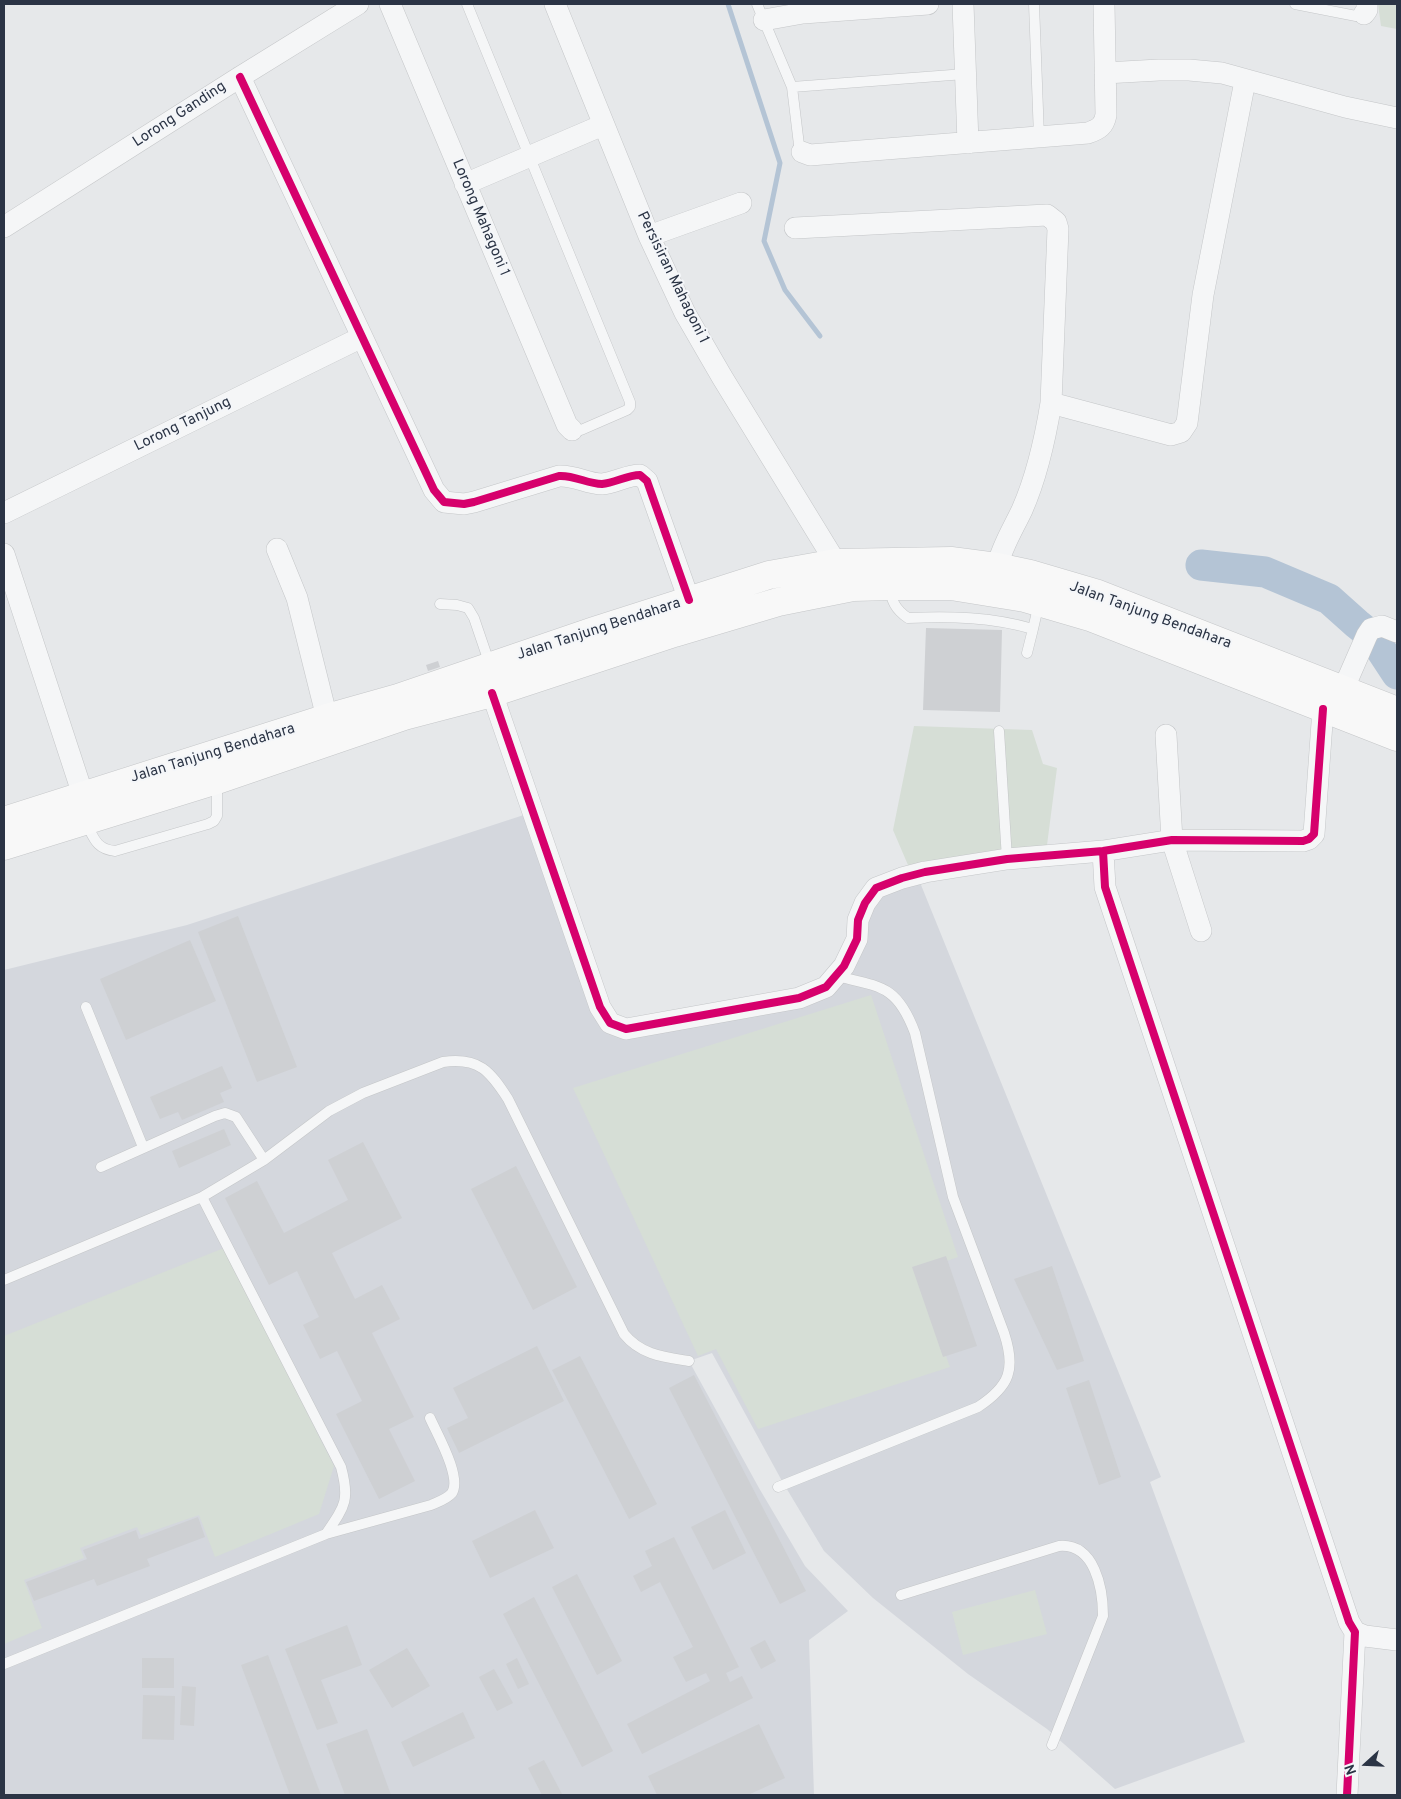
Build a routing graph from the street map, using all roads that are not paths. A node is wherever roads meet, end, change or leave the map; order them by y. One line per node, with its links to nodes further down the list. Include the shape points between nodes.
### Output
1 (358, 4): 14 (street, Lorong Ganding)
2 (390, 4): 23 (street, Lorong Mahagoni 1)
3 (466, 4): 22 (lane)
4 (555, 4): 18 (street, Persisiran Mahagoni 1)
5 (928, 4): 11 (street, via 804,13)
6 (963, 4): 12 (street)
7 (1034, 4): 19 (lane)
8 (1104, 4): 13 (street)
9 (1302, 4): 10 (lane, via 1356,16)
10 (1365, 9)
11 (761, 12): 16 (lane)
12 (965, 74): 16 (lane); 20 (street)
13 (1105, 74): 15 (street, via 1189,70 1222,73); 19 (street, via 1106,115 1101,127 1088,133)
14 (240, 77): 25 (street, Lorong Ganding); 28 (street)
15 (1245, 80): 17 (street); 29 (street, via 1203,295 1187,423 1181,432 1171,435)
16 (792, 87): 21 (lane, via 798,145)
17 (1397, 118)
18 (603, 125): 22 (street); 27 (street, Persisiran Mahagoni 1)
19 (1039, 137): 20 (street)
20 (968, 142): 21 (street)
21 (802, 152)
22 (529, 156): 23 (street); 30 (lane, via 630,402 627,410 581,430)
23 (465, 184): 30 (street, Lorong Mahagoni 1)
24 (741, 203): 27 (street)
25 (4, 227)
26 (795, 228): 29 (street, via 1047,215 1053,218 1058,229)
27 (649, 236): 34 (street, Persisiran Mahagoni 1, via 702,344)
28 (362, 337): 31 (street, Lorong Tanjung); 37 (street, via 434,490 444,502 474,502 560,476 574,476 601,484 640,475 647,481)
29 (1051, 403): 35 (street, via 1034,479)
30 (572, 430)
31 (4, 513)
32 (277, 549): 48 (street, via 297,598)
33 (4, 554): 53 (street)
34 (836, 563): 35 (main road, Jalan Tanjung Bendahara, via 951,561); 37 (main road, Jalan Tanjung Bendahara, via 769,575)
35 (997, 567): 44 (main road, Jalan Tanjung Bendahara, via 1098,594)
36 (890, 586): 38 (main road, Jalan Tanjung Bendahara, via 951,586); 40 (lane, via 894,603 908,618 968,618 1013,623); 45 (main road, Jalan Tanjung Bendahara, via 853,587 778,602)
37 (689, 600): 43 (main road, Jalan Tanjung Bendahara)
38 (1039, 602): 40 (lane); 46 (main road, Jalan Tanjung Bendahara, via 1090,617)
39 (440, 604): 43 (lane, via 468,608)
40 (1033, 629): 42 (lane)
41 (1397, 632): 44 (street, via 1382,626 1369,632)
42 (1027, 653)
43 (490, 666): 48 (main road, Jalan Tanjung Bendahara, via 398,698)
44 (1343, 690): 47 (main road, Jalan Tanjung Bendahara)
45 (492, 693): 52 (main road, Jalan Tanjung Bendahara, via 404,716); 60 (street, via 600,1007 610,1023 626,1029 799,998 826,987)
46 (1323, 709): 51 (main road, Jalan Tanjung Bendahara); 55 (street, via 1314,834 1309,839)
47 (1397, 711)
48 (327, 718): 53 (main road, Jalan Tanjung Bendahara)
49 (999, 731): 58 (lane)
50 (1166, 735): 55 (street)
51 (1397, 737)
52 (217, 780): 53 (main road, Jalan Tanjung Bendahara); 53 (lane, via 218,816 214,821 116,850 105,850 99,845)
53 (84, 808): 54 (main road, Jalan Tanjung Bendahara); 56 (main road, Jalan Tanjung Bendahara)
54 (4, 821)
55 (1172, 840): 57 (street); 59 (street)
56 (4, 846)
57 (1103, 850): 58 (street); 72 (street, via 1105,887 1349,1622)
58 (1007, 859): 60 (street, via 925,872 876,888 865,903 858,920 857,939)
59 (1201, 931)
60 (836, 976): 69 (lane, via 890,991 910,1019 953,1197 1007,1340 1010,1371 999,1391 978,1407)
61 (86, 1006): 62 (lane)
62 (143, 1147): 63 (lane, via 226,1113 236,1117); 64 (lane)
63 (264, 1160): 65 (lane); 67 (lane, via 329,1111 363,1093 443,1062 464,1061 480,1066 498,1082 508,1099 624,1334 647,1352)
64 (100, 1166)
65 (202, 1197): 66 (lane); 70 (lane, via 341,1467 346,1497 342,1510)
66 (4, 1280)
67 (689, 1361)
68 (430, 1418): 70 (lane, via 453,1471 455,1482 452,1492 431,1505)
69 (778, 1487)
70 (326, 1534): 74 (lane)
71 (901, 1595): 75 (lane, via 1059,1546 1069,1545 1083,1553 1092,1564 1098,1580 1103,1598 1102,1616)
72 (1355, 1632): 73 (street); 76 (street)
73 (1397, 1640)
74 (4, 1664)
75 (1052, 1745)
76 (1347, 1795)

